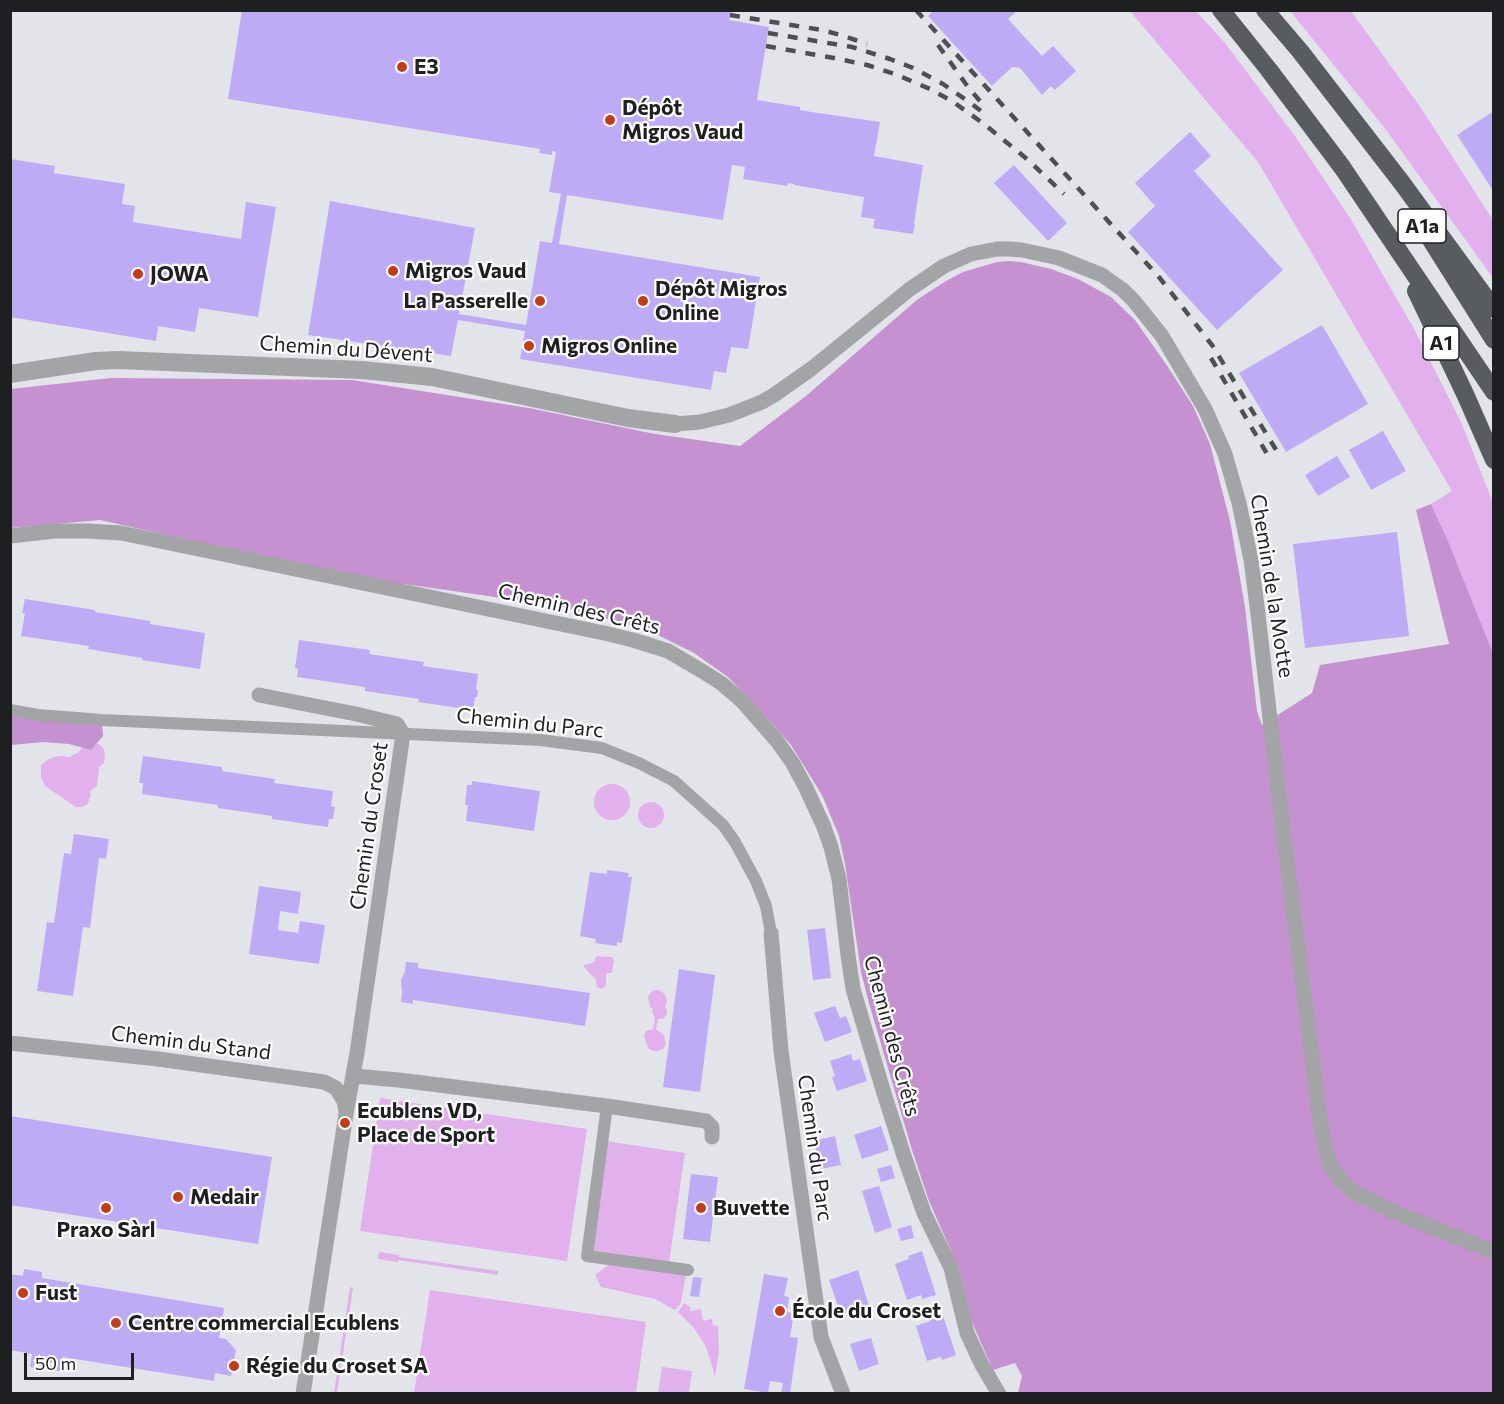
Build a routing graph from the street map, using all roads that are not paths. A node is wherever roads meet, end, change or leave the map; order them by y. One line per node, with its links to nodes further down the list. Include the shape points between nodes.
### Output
1 (1221, 10): 4 (highway, A1)
2 (1265, 10): 3 (highway)
3 (1348, 113): 5 (highway); 6 (highway, A1a)
4 (1384, 228): 8 (highway, A1a); 10 (highway, A1)
5 (1494, 309)
6 (1494, 340)
7 (10, 374): 9 (street, Chemin du Dévent, via 118,360 362,370 432,376 628,418)
8 (1494, 392)
9 (675, 424): 21 (street, Chemin de la Motte, via 729,415 762,402 811,369 910,289 944,266 971,254 1009,249 1059,258 1102,275 1134,301 1162,336 1205,409 1225,454 1239,503 1251,560 1321,1128 1331,1166 1344,1185 1363,1197)
10 (1494, 460)
11 (10, 536): 25 (street, Chemin des Crêts, via 55,531 121,533 604,633 668,651 721,683 742,701 792,762 824,827 839,879 853,989 883,1090 924,1213 951,1269 967,1333)
12 (259, 695): 14 (street, Chemin du Croset, via 398,724)
13 (10, 710): 14 (street, Chemin du Parc, via 38,716)
14 (403, 734): 15 (street, Chemin du Parc, via 540,740 602,748 674,781 723,825 735,842 766,906); 17 (street, Chemin du Croset)
15 (771, 933): 24 (street, Chemin du Parc, via 782,1062 821,1337)
16 (10, 1043): 19 (street, Chemin du Stand, via 324,1082 336,1088)
17 (354, 1076): 18 (street); 19 (street, Chemin du Croset)
18 (607, 1106): 20 (street, via 706,1121 712,1127); 22 (street, via 587,1256)
19 (346, 1114): 23 (street, Chemin du Croset)
20 (712, 1137)
21 (1494, 1252)
22 (688, 1270)
23 (303, 1394)
24 (843, 1394)
25 (999, 1394)

